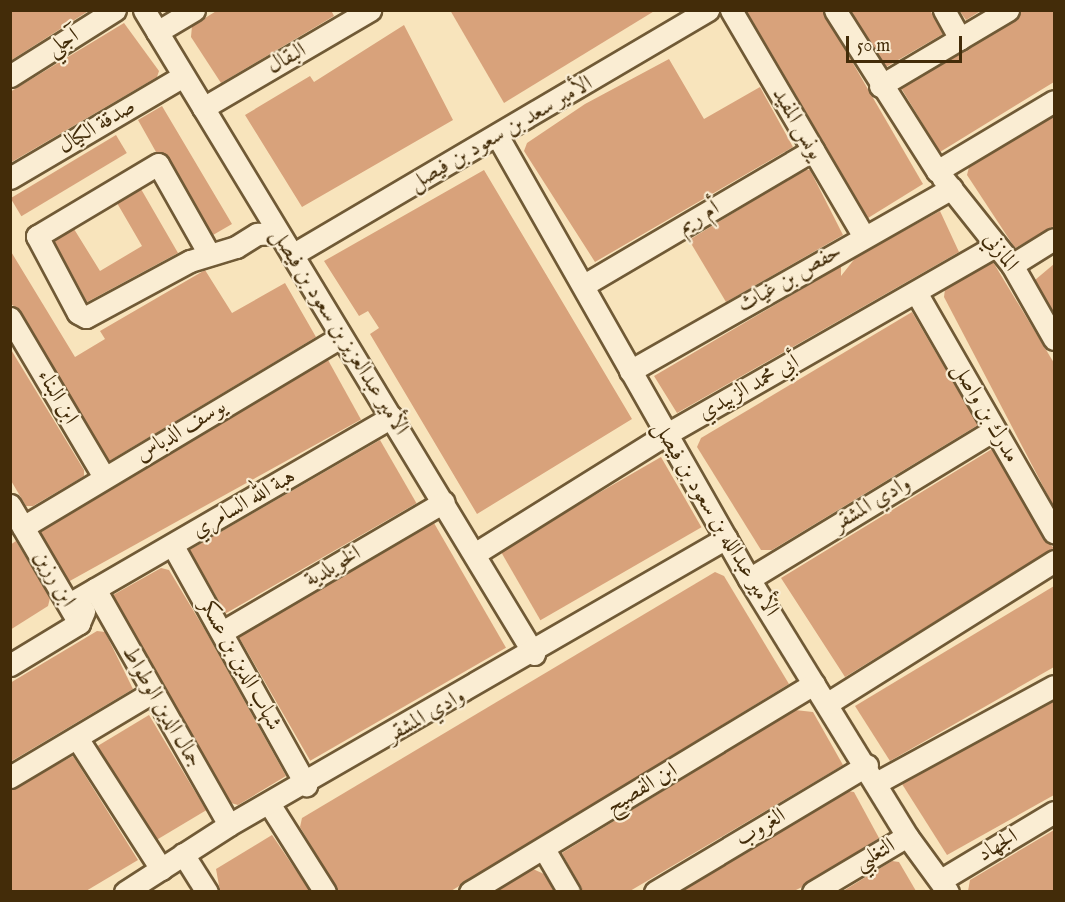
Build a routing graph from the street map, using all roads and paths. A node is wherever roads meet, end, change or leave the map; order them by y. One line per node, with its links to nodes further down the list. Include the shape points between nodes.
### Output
1 (116, 10): 12 (street, آجلي)
2 (144, 10): 10 (street, الأمير عبدالعزيز بن سعود بن فيصل)
3 (194, 10): 10 (street)
4 (370, 10): 16 (street, البقال)
5 (708, 10): 17 (street, الأمير سعد بن سعود بن فيصل)
6 (731, 10): 18 (street, يونس المفيد)
7 (835, 10): 14 (street, المازني)
8 (944, 10): 11 (street)
9 (1008, 10): 11 (street)
10 (157, 32): 13 (street, الأمير عبدالعزيز بن سعود بن فيصل)
11 (960, 39): 14 (street)
12 (10, 76)
13 (183, 76): 16 (street, الأمير عبدالعزيز بن سعود بن فيصل); 20 (street, صدقة الكيال)
14 (879, 86): 19 (street, المازني)
15 (1054, 101): 19 (street)
16 (203, 108): 22 (street, الأمير عبدالعزيز بن سعود بن فيصل)
17 (498, 137): 27 (street, الأمير سعد بن سعود بن فيصل); 29 (street, الأمير عبدالله بن سعود بن فيصل)
18 (813, 150): 23 (street, يونس المفيد); 29 (street, أم ريم)
19 (931, 164): 21 (street, المازني)
20 (10, 178)
21 (952, 188): 23 (street, حفص بن غياث); 25 (street, المازني)
22 (278, 233): 26 (street, via 257,234 236,247); 27 (street, الأمير عبدالعزيز بن سعود بن فيصل)
23 (864, 237): 34 (street, حفص بن غياث)
24 (1054, 239): 28 (street)
25 (995, 246): 28 (street, المازني); 30 (street, أبي محمد الزبيدي)
26 (209, 254): 26 (street, via 86,317 78,314 37,236 158,164)
27 (292, 255): 32 (street, الأمير عبدالعزيز بن سعود بن فيصل)
28 (1012, 265): 33 (street, المازني)
29 (584, 285): 34 (street, الأمير عبدالله بن سعود بن فيصل)
30 (917, 294): 36 (street, مدرك بن واصل); 37 (street, أبي محمد الزبيدي)
31 (10, 318): 38 (street, ابن البناء)
32 (340, 337): 35 (street, الأمير عبدالعزيز بن سعود بن فيصل); 38 (street, يوسف الدباس)
33 (1054, 339)
34 (630, 371): 37 (street, الأمير عبدالله بن سعود بن فيصل)
35 (392, 417): 39 (street, الأمير عبدالعزيز بن سعود بن فيصل); 44 (street, هبة الله السامري)
36 (994, 430): 42 (street, مدرك بن واصل); 47 (street, وادي المشقر)
37 (665, 435): 43 (street, الأمير عبدالله بن سعود بن فيصل); 45 (street, أبي محمد الزبيدي)
38 (104, 477): 41 (street, يوسف الدباس)
39 (444, 502): 45 (street, الأمير عبدالعزيز بن سعود بن فيصل); 51 (street, الخويلدية)
40 (10, 505): 41 (street, ابن رزين)
41 (23, 527): 49 (street, ابن رزين)
42 (1054, 532)
43 (726, 538): 47 (street, الأمير عبدالله بن سعود بن فيصل); 52 (street, وادي المشقر)
44 (173, 546): 48 (street, هبة الله السامري); 51 (street, شهاب الدين بن عسكر)
45 (476, 553): 52 (street, الأمير عبدالعزيز بن سعود بن فيصل)
46 (1054, 561): 57 (street)
47 (749, 579): 54 (street, الأمير عبدالله بن سعود بن فيصل)
48 (94, 589): 49 (street, هبة الله السامري); 50 (street); 56 (street, جمال الدين الوطواط)
49 (69, 604): 50 (street, ابن رزين)
50 (79, 623): 53 (street)
51 (222, 632): 61 (street, شهاب الدين بن عسكر)
52 (534, 654): 61 (street, وادي المشقر)
53 (10, 665)
54 (814, 684): 57 (street, الأمير عبدالله بن سعود بن فيصل); 66 (street, ابن الفصيح)
55 (1054, 686): 59 (street, الغروب)
56 (151, 693): 58 (street); 64 (street, جمال الدين الوطواط)
57 (828, 703): 59 (street, الأمير عبدالله بن سعود بن فيصل)
58 (77, 738): 60 (street); 68 (street)
59 (872, 774): 65 (street, الأمير عبدالله بن سعود بن فيصل); 75 (street, الغروب)
60 (10, 777)
61 (306, 784): 62 (street, وادي المشقر)
62 (270, 805): 64 (street, وادي المشقر); 72 (street)
63 (1054, 812): 69 (street, الجهاد)
64 (229, 825): 67 (street, وادي المشقر)
65 (907, 836): 69 (street, الأمير عبدالله بن سعود بن فيصل); 76 (street, التغلبي)
66 (544, 849): 73 (street, ابن الفصيح); 74 (street)
67 (183, 854): 68 (street, وادي المشقر); 71 (street)
68 (161, 870): 70 (street, وادي المشقر)
69 (944, 886)
70 (125, 891)
71 (207, 891)
72 (325, 891)
73 (470, 891)
74 (569, 891)
75 (655, 891)
76 (813, 891)

